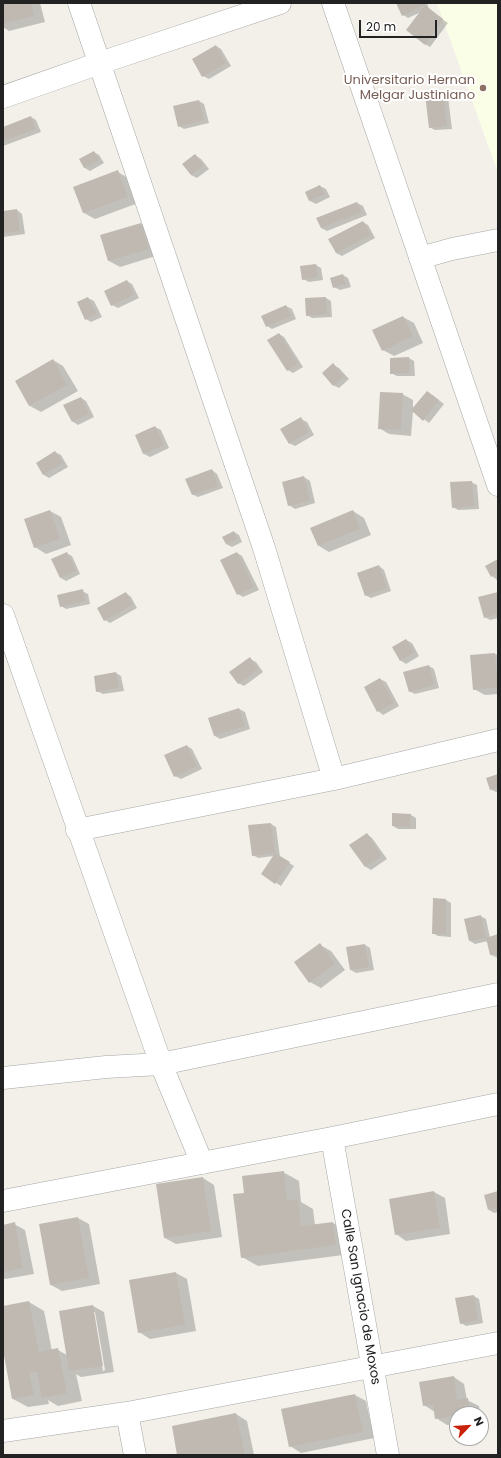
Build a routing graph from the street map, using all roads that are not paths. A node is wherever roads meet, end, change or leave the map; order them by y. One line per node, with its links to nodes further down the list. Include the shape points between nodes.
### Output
1 (79, 3): 4 (street)
2 (280, 3): 4 (street)
3 (333, 3): 7 (street)
4 (100, 63): 5 (street); 11 (street, via 264,548)
5 (3, 97)
6 (498, 240): 7 (street)
7 (420, 258): 8 (street)
8 (498, 485)
9 (3, 615): 12 (street)
10 (498, 740): 11 (street)
11 (334, 779): 12 (street)
12 (78, 830): 14 (street)
13 (498, 994): 14 (street)
14 (161, 1064): 15 (street); 18 (street)
15 (3, 1078)
16 (498, 1104): 17 (street)
17 (332, 1138): 18 (street); 21 (street, Calle San Ignacio de Moxos)
18 (202, 1163): 19 (street)
19 (3, 1201)
20 (498, 1343): 21 (street)
21 (372, 1367): 22 (street); 25 (street, Calle San Ignacio de Moxos)
22 (127, 1412): 23 (street); 24 (street)
23 (3, 1431)
24 (135, 1455)
25 (388, 1455)

